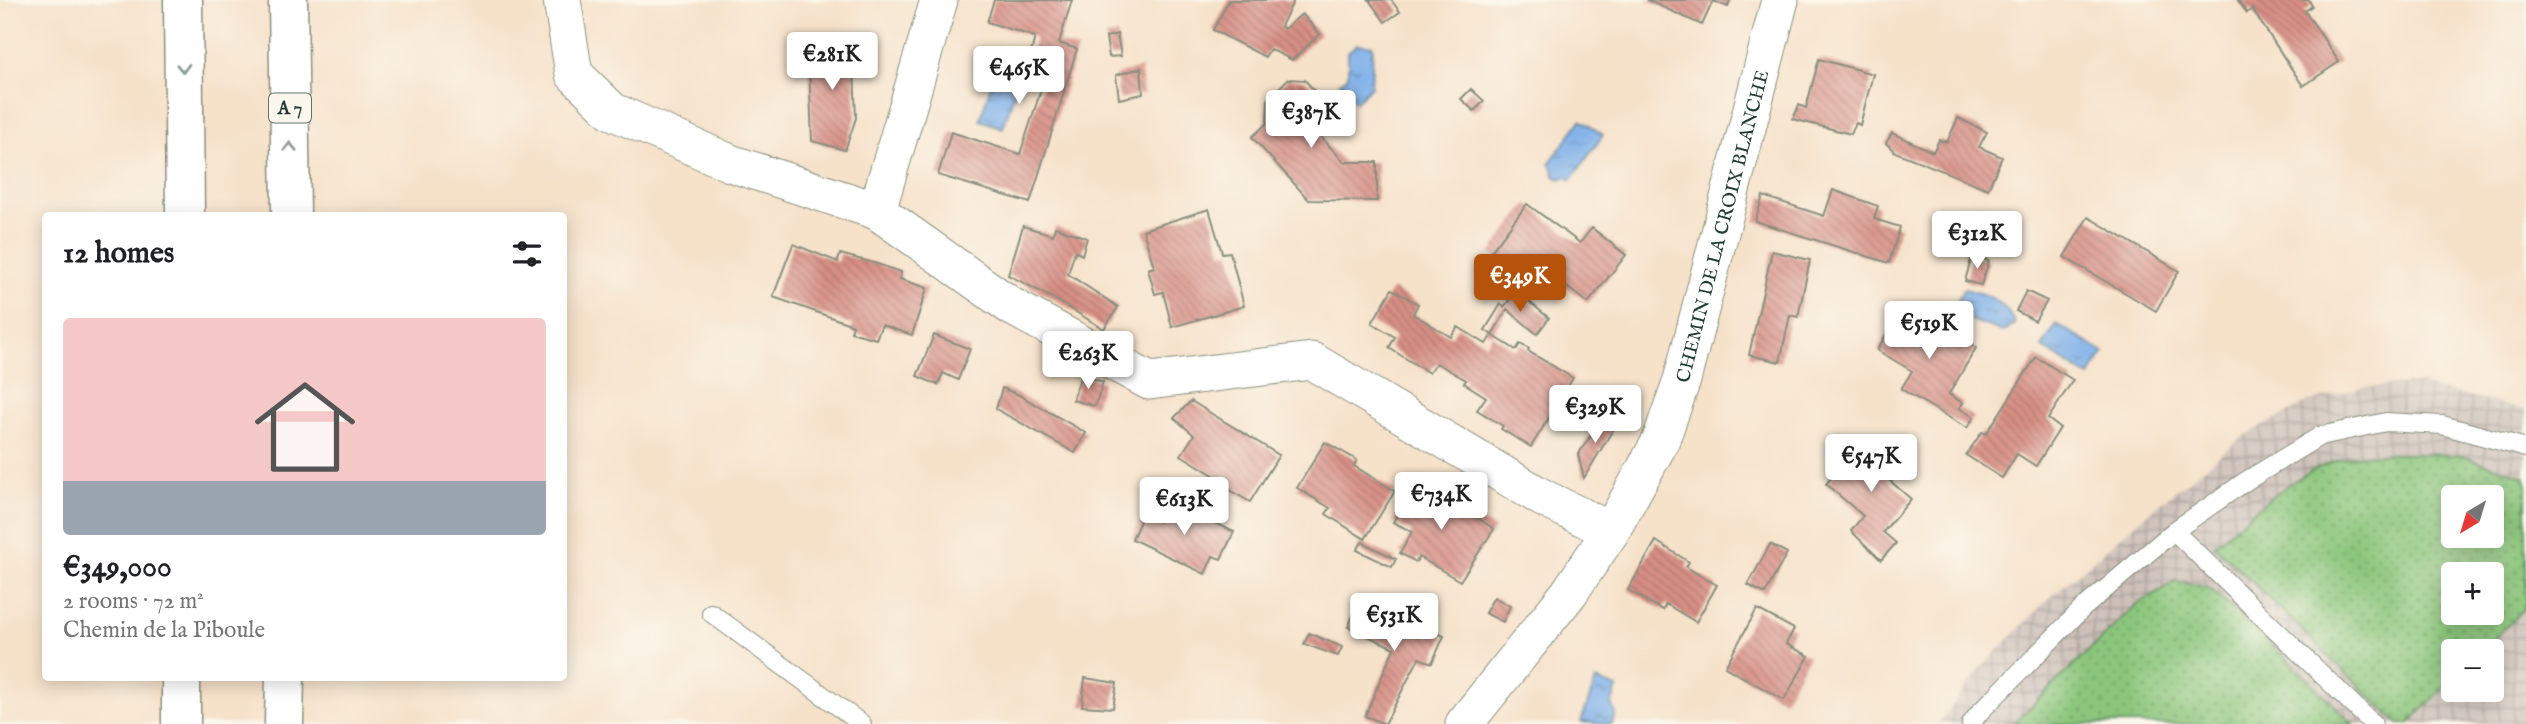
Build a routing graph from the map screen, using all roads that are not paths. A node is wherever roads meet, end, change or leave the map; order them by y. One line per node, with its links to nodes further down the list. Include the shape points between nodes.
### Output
1 (183, 0): 7 (highway, one-way to 7)
2 (288, 0): 8 (highway, A 7, one-way to 2)
3 (562, 0): 6 (street, via 574,74 612,111 730,163)
4 (939, 0): 6 (street)
5 (1780, 0): 10 (street, CHEMIN DE LA CROIX BLANCHE, via 1682,380 1660,442)
6 (877, 211): 10 (street, via 1012,306 1149,382 1312,362 1544,498)
7 (185, 212)
8 (291, 212)
9 (2526, 448): 11 (lane, via 2442,425 2386,422 2320,436)
10 (1611, 531): 18 (street, CHEMIN DE LA CROIX BLANCHE, via 1569,593)
11 (2174, 531): 19 (lane, via 2082,609); 20 (lane)
12 (711, 613): 17 (lane)
13 (181, 681): 15 (highway)
14 (285, 681): 16 (highway)
15 (181, 724)
16 (284, 724)
17 (862, 724)
18 (1464, 724)
19 (1971, 724)
20 (2373, 724)

